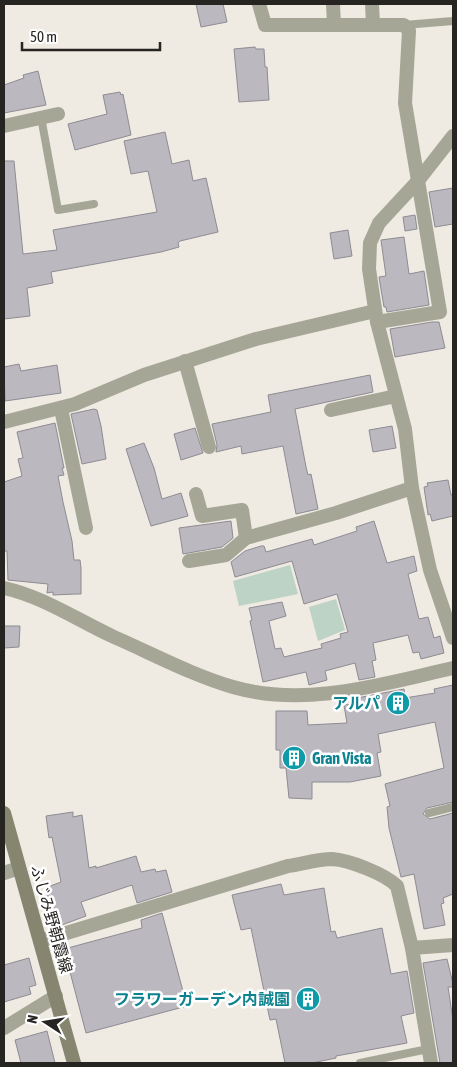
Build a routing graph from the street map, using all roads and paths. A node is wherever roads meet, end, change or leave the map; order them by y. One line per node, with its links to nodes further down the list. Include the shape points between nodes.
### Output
1 (258, 4): 5 (street, via 265,25)
2 (333, 4): 5 (street)
3 (372, 4): 6 (street)
4 (453, 21): 7 (lane)
5 (334, 25): 6 (street)
6 (373, 25): 7 (street)
7 (404, 25): 12 (street, via 409,31 405,103)
8 (58, 114): 9 (street)
9 (41, 117): 10 (street); 13 (lane, via 58,210)
10 (4, 126)
11 (453, 141): 12 (street)
12 (417, 182): 14 (street, via 379,223 370,244 369,269); 14 (street, via 440,312)
13 (94, 204)
14 (376, 316): 15 (street, via 256,339); 16 (street)
15 (185, 361): 17 (street); 20 (street)
16 (396, 396): 18 (street); 21 (street, via 405,429)
17 (61, 409): 19 (street); 23 (street)
18 (331, 410)
19 (4, 422)
20 (209, 447)
21 (412, 488): 24 (street); 27 (street, via 430,570)
22 (196, 494): 24 (street, via 202,516 242,510)
23 (86, 528)
24 (246, 538): 25 (street, via 226,555)
25 (189, 561)
26 (4, 588): 28 (street, via 48,602 108,634 209,680 235,688 271,694 331,693)
27 (453, 638)
28 (453, 668)
29 (453, 807): 31 (lane)
30 (4, 813): 32 (main road, ふじみ野朝霞線)
31 (429, 813)
32 (19, 868): 33 (street); 34 (main road, ふじみ野朝霞線)
33 (4, 873)
34 (40, 941): 36 (street, via 288,866 331,859 346,861 390,878 397,886); 37 (main road, ふじみ野朝霞線)
35 (453, 945): 36 (street)
36 (412, 948): 39 (street)
37 (56, 996): 38 (street); 40 (main road, ふじみ野朝霞線)
38 (4, 1028)
39 (428, 1049): 41 (lane); 42 (street)
40 (74, 1063)
41 (360, 1063)
42 (431, 1063)

